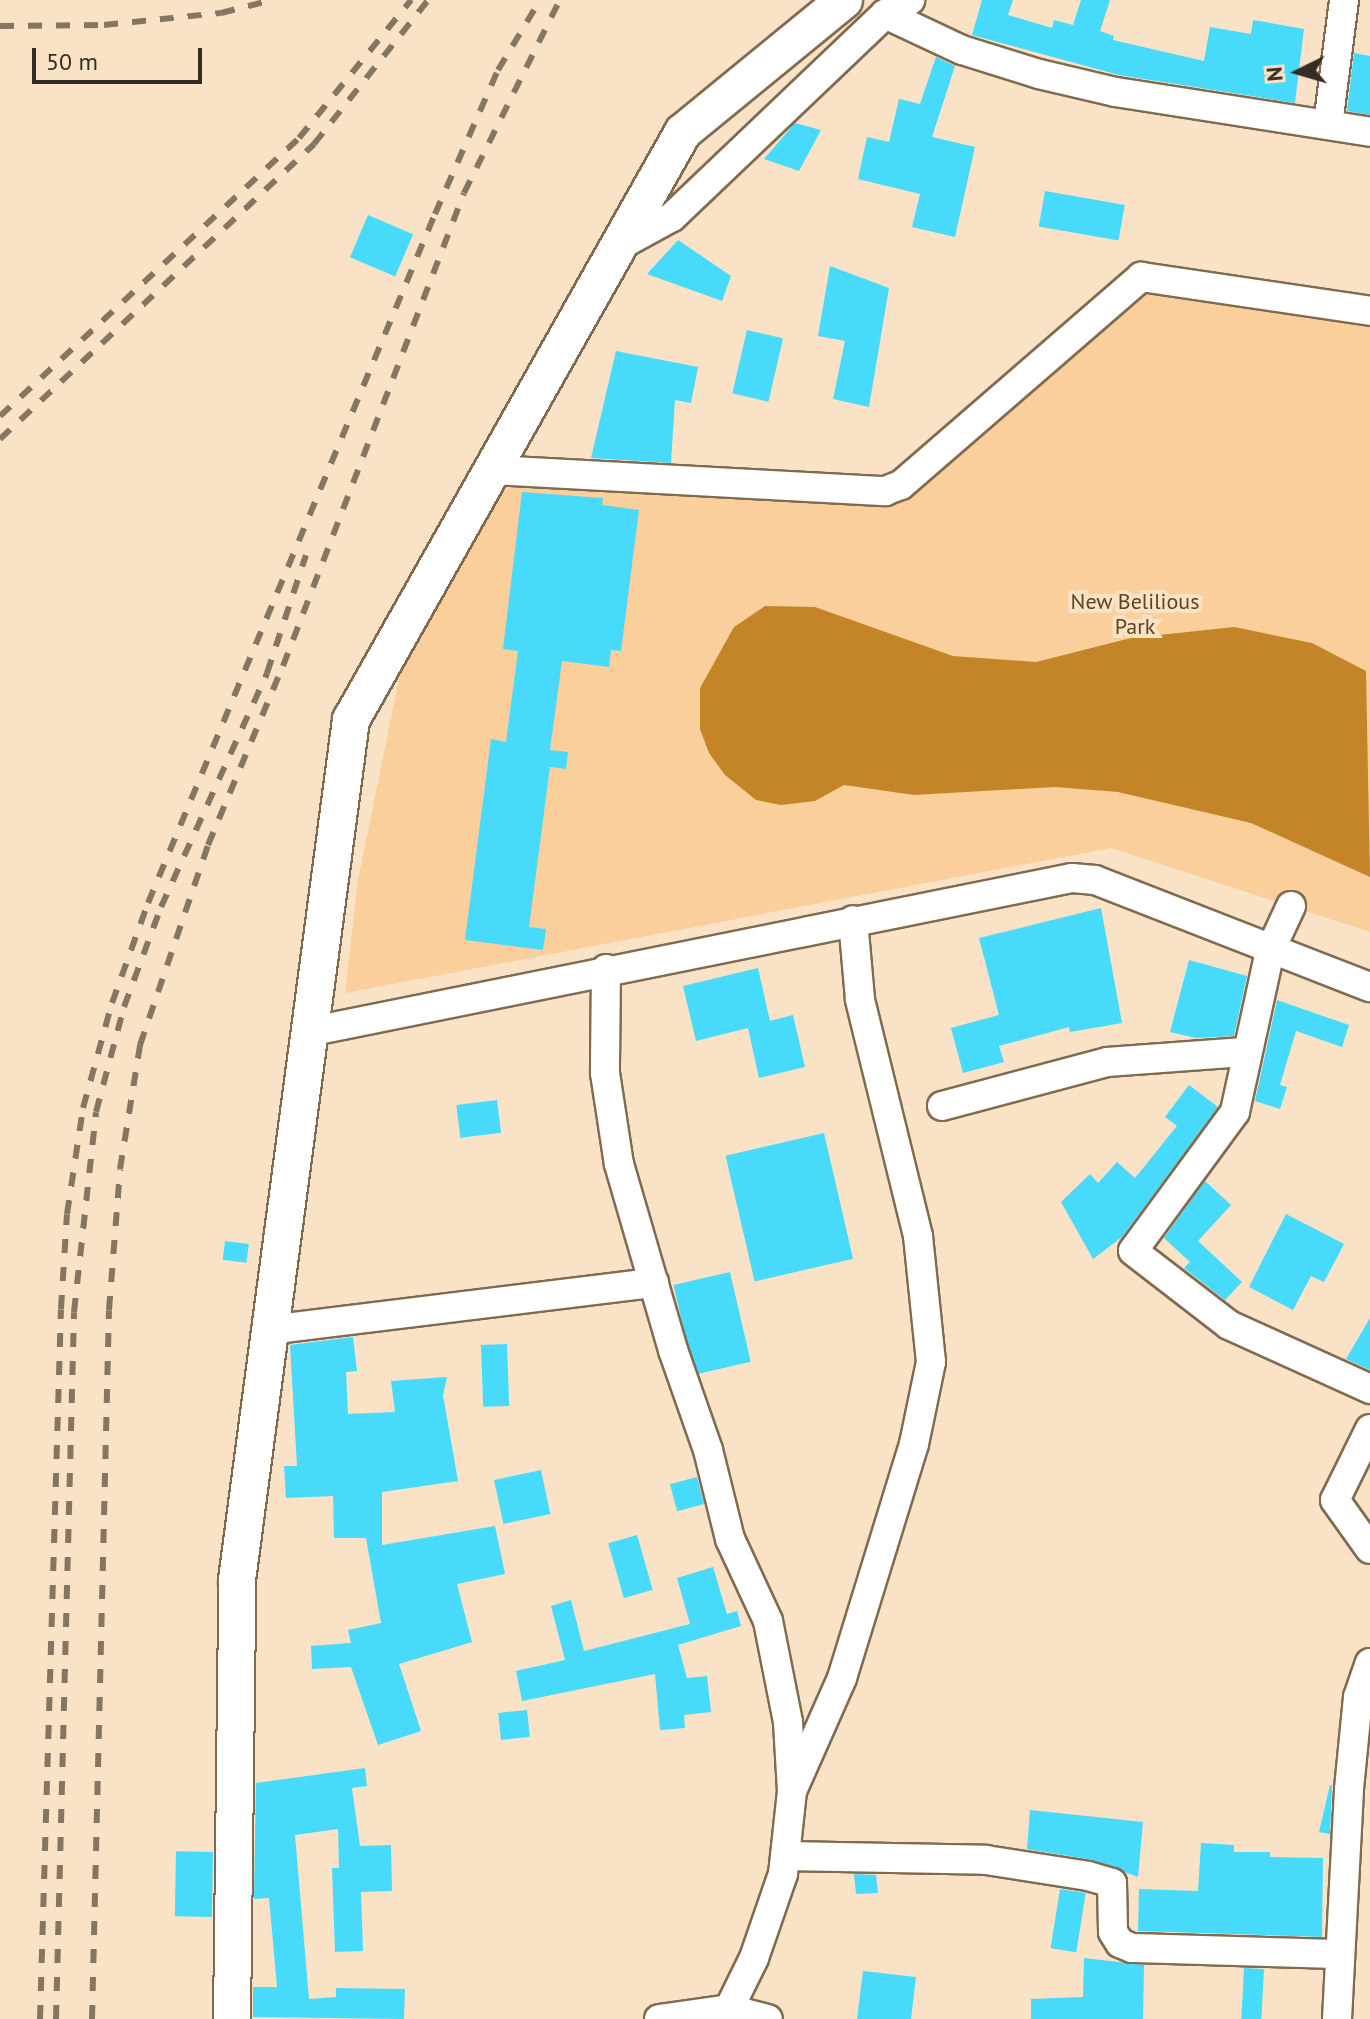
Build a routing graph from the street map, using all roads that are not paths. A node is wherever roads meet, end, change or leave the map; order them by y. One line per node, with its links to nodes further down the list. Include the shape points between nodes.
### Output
1 (844, 0): 7 (main road, via 683,132)
2 (910, 0): 4 (street)
3 (1344, 0): 5 (street)
4 (885, 14): 5 (street, via 962,50 1039,74 1116,92); 7 (street, via 672,217)
5 (1328, 124): 6 (street)
6 (1370, 132)
7 (619, 246): 9 (main road)
8 (1370, 311): 9 (street, via 1141,277 901,485 885,491)
9 (493, 470): 15 (main road, via 351,720)
10 (1291, 906): 12 (street)
11 (853, 920): 12 (street, via 1072,878 1095,880); 13 (street); 24 (street, via 860,999 918,1236 931,1362 914,1444 842,1678)
12 (1270, 951): 14 (street); 16 (street)
13 (606, 969): 15 (street); 18 (street, via 605,1073 619,1164)
14 (1370, 987)
15 (308, 1032): 19 (main road)
16 (1244, 1052): 17 (street, via 1107,1062); 20 (street, via 1245,1075 1235,1112 1133,1251 1229,1325)
17 (942, 1106)
18 (654, 1283): 19 (street); 24 (street, via 708,1450 730,1539 768,1621 788,1722)
19 (269, 1330): 28 (main road, via 237,1580)
20 (1370, 1389)
21 (1370, 1429): 22 (street, via 1335,1500)
22 (1370, 1549)
23 (1370, 1663): 26 (street, via 1358,1697)
24 (792, 1791): 25 (street)
25 (785, 1856): 26 (street, via 971,1859 1088,1876 1112,1883 1113,1932 1132,1948); 27 (street, via 754,1958)
26 (1338, 1954): 31 (street)
27 (727, 2014): 29 (street); 30 (street)
28 (232, 2019)
29 (659, 2019)
30 (768, 2019)
31 (1337, 2019)

